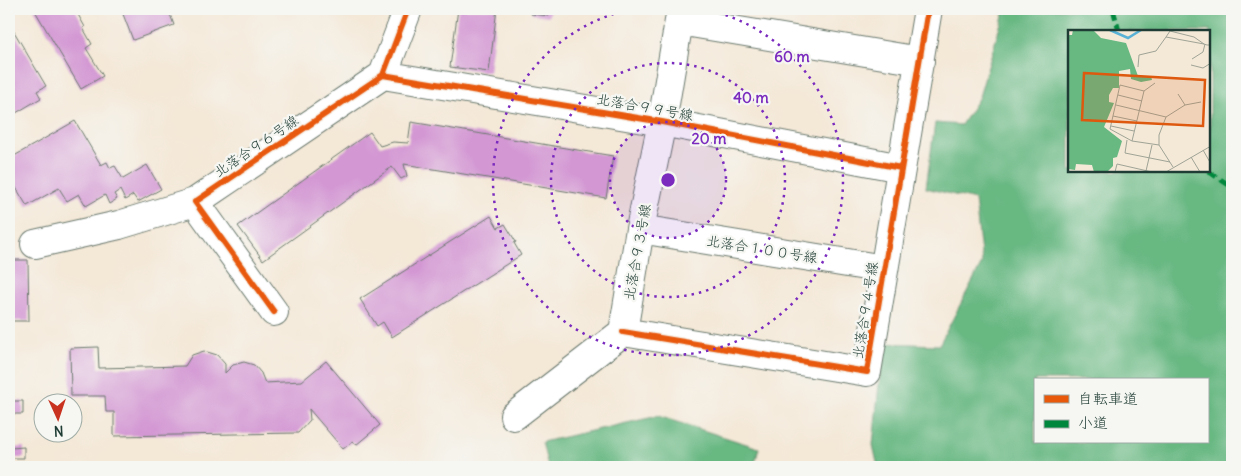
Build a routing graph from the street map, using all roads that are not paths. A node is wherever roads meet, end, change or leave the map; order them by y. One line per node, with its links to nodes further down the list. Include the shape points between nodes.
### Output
1 (408, 9): 5 (street)
2 (928, 9): 4 (street, 北落合９４号線)
3 (680, 15): 4 (street); 6 (street, 北落合９３号線)
4 (920, 61): 7 (street, 北落合９４号線)
5 (383, 75): 6 (street, 北落合９９号線); 8 (street, 北落合９６号線)
6 (662, 122): 7 (street, 北落合９９号線); 9 (street, 北落合９３号線)
7 (901, 168): 11 (street, 北落合９４号線)
8 (195, 202): 10 (street, 北落合９６号線, via 119,225); 12 (street)
9 (640, 229): 11 (street, 北落合１００号線); 13 (street, 北落合９３号線)
10 (35, 244)
11 (884, 269): 13 (street, 北落合９４号線, via 867,372)
12 (274, 312)
13 (623, 332): 14 (street)
14 (514, 416)

